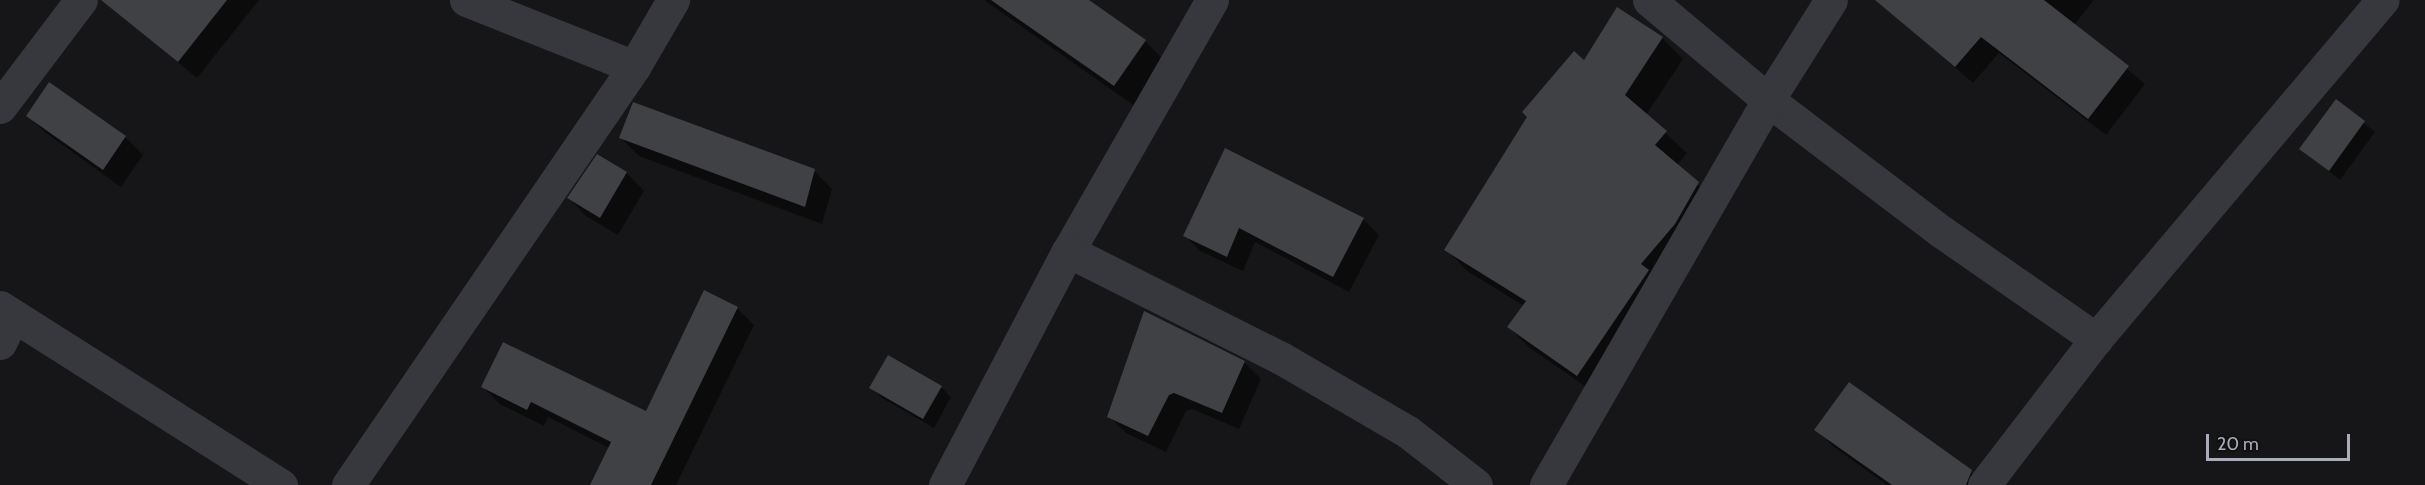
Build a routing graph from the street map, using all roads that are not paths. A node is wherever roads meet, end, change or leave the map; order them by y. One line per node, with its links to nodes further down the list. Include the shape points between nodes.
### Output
1 (81, 0): 10 (street)
2 (466, 0): 8 (street)
3 (673, 0): 8 (street)
4 (1212, 0): 11 (street)
5 (1649, 0): 9 (street)
6 (1831, 0): 9 (street)
7 (2382, 0): 13 (street)
8 (634, 67): 15 (street)
9 (1768, 100): 13 (street, via 1942,232); 18 (street)
10 (0, 107)
11 (1068, 251): 16 (street); 17 (street, via 1281,358 1408,432)
12 (4, 322): 14 (street)
13 (2096, 339): 19 (street)
14 (280, 485)
15 (348, 485)
16 (945, 485)
17 (1476, 485)
18 (1546, 485)
19 (1984, 485)

